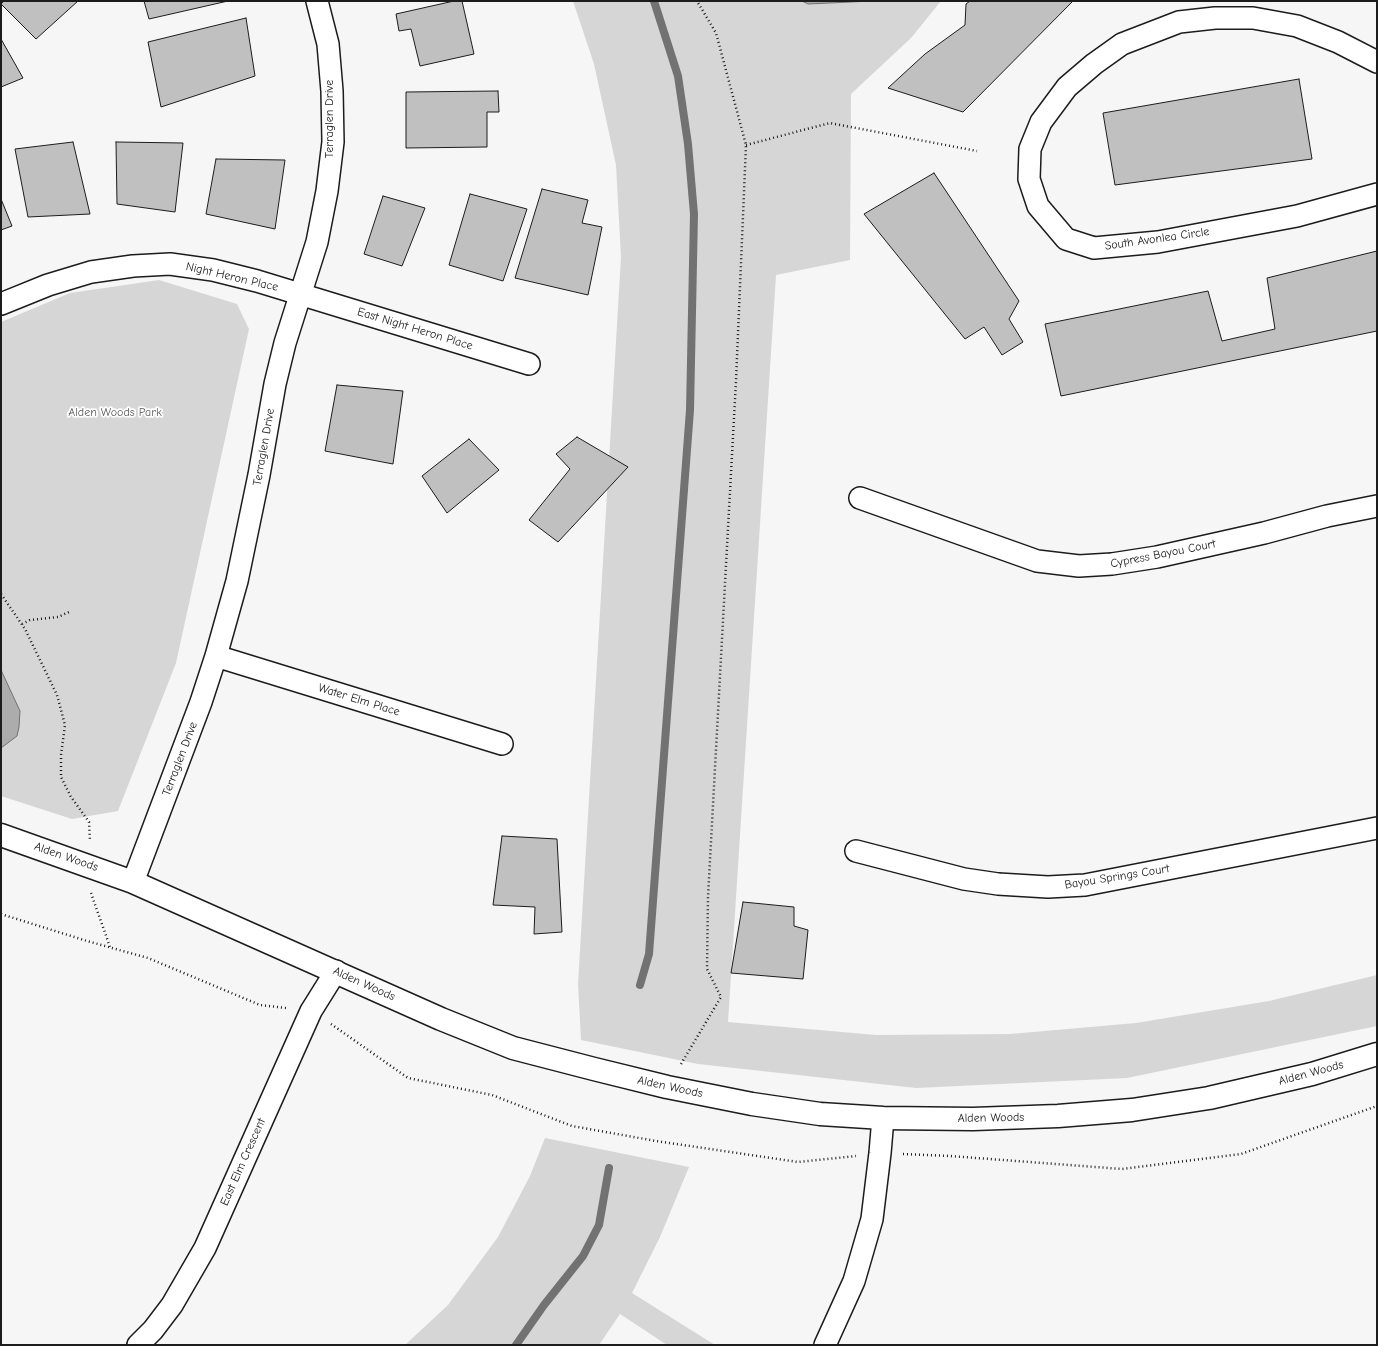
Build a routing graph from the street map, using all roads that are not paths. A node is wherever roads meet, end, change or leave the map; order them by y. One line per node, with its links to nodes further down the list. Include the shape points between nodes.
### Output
1 (317, 1): 4 (street, Terraglen Drive, via 328,44 333,142 317,242)
2 (1377, 62): 3 (street, South Avonlea Circle, via 1338,42 1297,26 1253,18 1215,18 1179,22 1122,44 1067,87 1041,122 1030,149 1029,179 1038,206 1066,239 1094,248 1158,242 1297,216)
3 (1377, 194)
4 (300, 294): 5 (street, Night Heron Place, via 213,270 163,264 91,272 48,285); 6 (street, East Night Heron Place); 9 (street, Terraglen Drive, via 275,384 237,581)
5 (1, 304)
6 (529, 364)
7 (860, 498): 8 (street, Cypress Bayou Court, via 1037,561 1079,566 1157,557)
8 (1377, 506)
9 (216, 656): 10 (street, Water Elm Place); 14 (street, Terraglen Drive)
10 (502, 744)
11 (1377, 828): 13 (street, Bayou Springs Court, via 1085,884 1048,887 998,884 964,878)
12 (1, 835): 14 (street, Alden Woods)
13 (856, 851)
14 (133, 882): 15 (street, Alden Woods)
15 (336, 971): 17 (street, Alden Woods, via 441,1019 513,1048 667,1087 752,1104 820,1114); 18 (street, East Elm Crescent, via 311,1011 205,1248 172,1305)
16 (1377, 1054): 17 (street, Alden Woods, via 1312,1074 1209,1098 1132,1110 973,1119)
17 (883, 1118): 19 (street, via 872,1220 854,1281)
18 (138, 1345)
19 (825, 1345)

